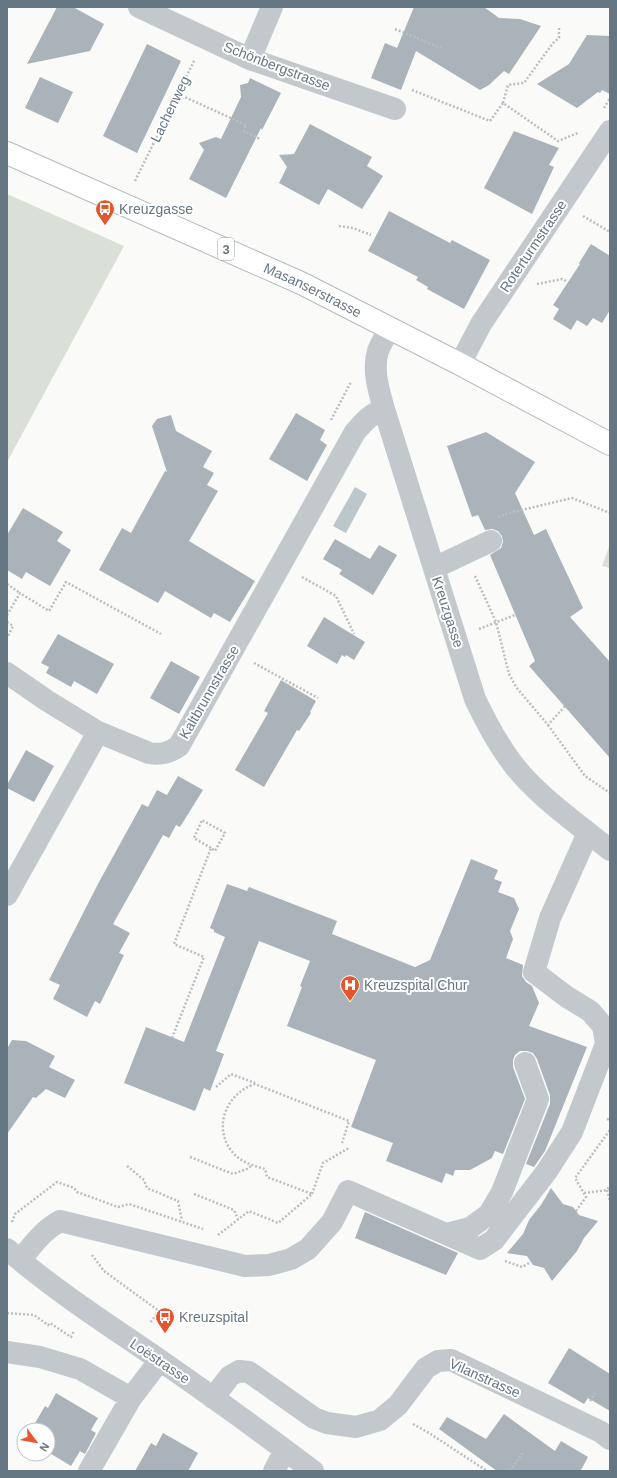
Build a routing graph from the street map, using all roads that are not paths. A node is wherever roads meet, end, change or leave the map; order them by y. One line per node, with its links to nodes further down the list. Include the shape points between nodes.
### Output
1 (138, 7): 3 (street, Schönbergstrasse)
2 (272, 7): 3 (street)
3 (250, 59): 4 (street, Schönbergstrasse)
4 (395, 109)
5 (610, 131): 8 (street, Roterturmstrasse, via 481,324)
6 (7, 153): 7 (main road, Masanserstrasse / 3, via 275,270)
7 (389, 328): 8 (main road, Masanserstrasse / 3); 9 (street, Kreuzgasse, via 378,351 376,362 377,386)
8 (460, 364): 10 (main road, Masanserstrasse / 3)
9 (384, 409): 12 (street, Kreuzgasse); 14 (street, Kaltbrunnstrasse, via 366,419 355,432 179,746 165,754 149,753)
10 (609, 442)
11 (491, 541): 12 (street)
12 (434, 568): 15 (street, Kreuzgasse, via 475,699 491,731 510,761 536,789)
13 (7, 673): 14 (street, Kaltbrunnstrasse)
14 (98, 732): 17 (street)
15 (588, 833): 16 (street, Kreuzgasse); 19 (street, via 550,918 534,972 590,1011 603,1026 606,1044 572,1132 547,1171 494,1240 480,1249)
16 (610, 850)
17 (7, 895)
18 (525, 1063): 19 (street, via 538,1099 502,1192 489,1214 470,1228)
19 (447, 1234): 20 (street, via 348,1191 332,1222 308,1249 291,1259 269,1266 245,1266 60,1221)
20 (14, 1255): 22 (street, Loëstrasse, via 99,1320)
21 (7, 1352): 23 (street, via 40,1357 80,1369)
22 (160, 1360): 23 (street); 24 (street, Loëstrasse)
23 (131, 1398): 27 (street)
24 (213, 1398): 25 (street, Vilanstrasse, via 230,1376 239,1371 250,1372 314,1418 327,1423 356,1427 380,1420 398,1405 426,1368 438,1360 451,1360 602,1432); 26 (street, Loëstrasse)
25 (610, 1439)
26 (285, 1450): 28 (street); 29 (street, Loëstrasse)
27 (90, 1471)
28 (274, 1471)
29 (313, 1471)

